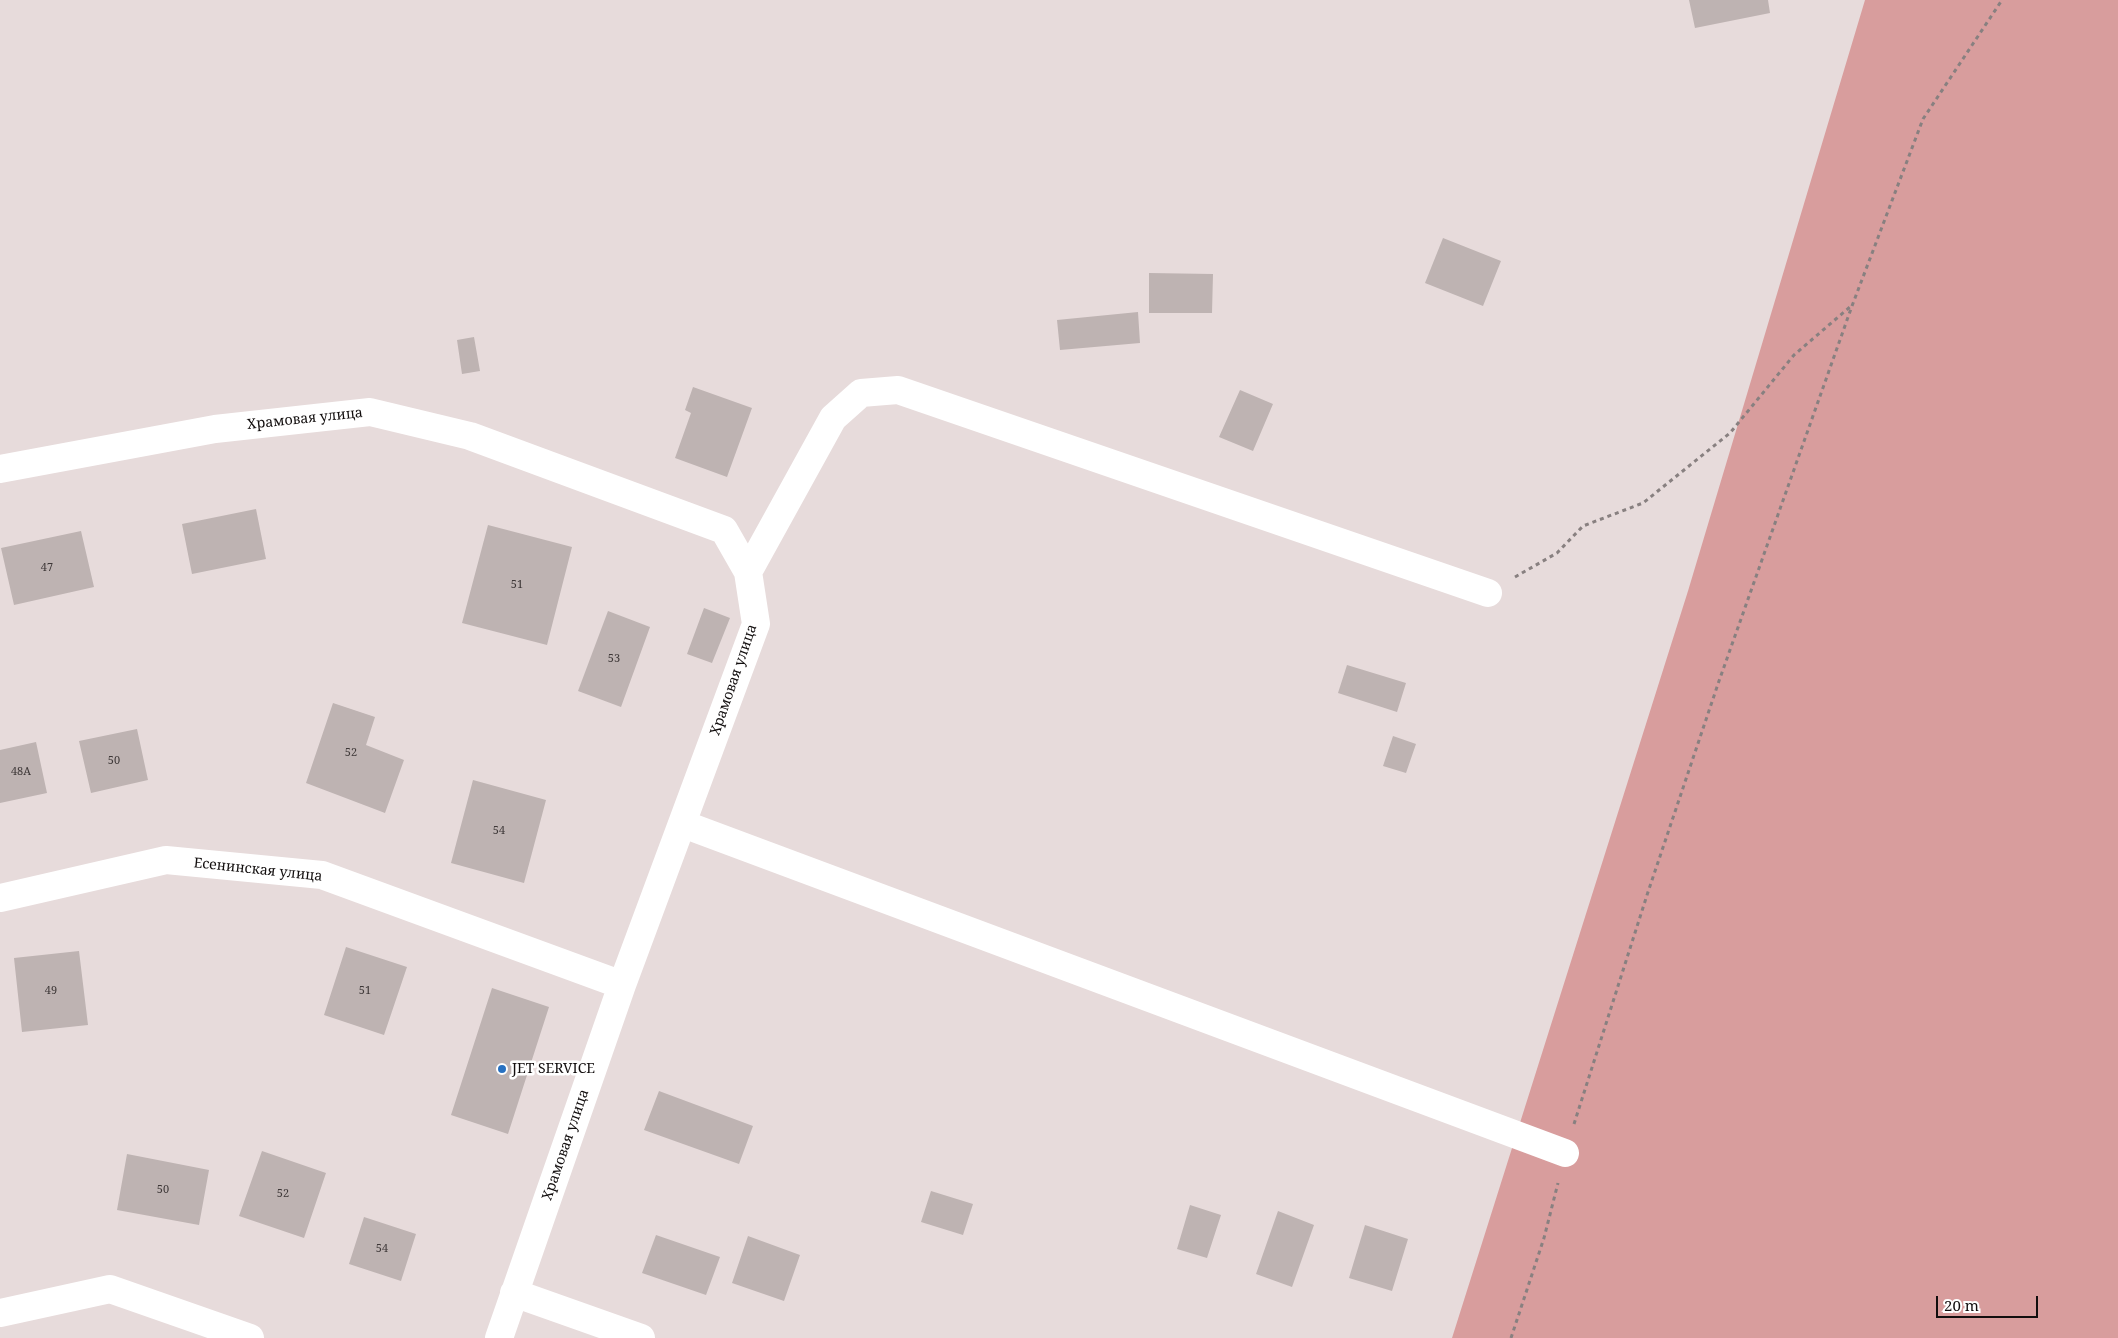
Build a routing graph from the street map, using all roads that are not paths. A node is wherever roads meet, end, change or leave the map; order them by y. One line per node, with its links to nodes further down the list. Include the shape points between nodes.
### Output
1 (0, 469): 2 (street, Храмовая улица, via 215,429 370,412 470,436 724,530)
2 (748, 572): 3 (street, via 833,418 861,393 898,390); 4 (street, Храмовая улица, via 756,624)
3 (1488, 593)
4 (683, 824): 6 (street, Храмовая улица); 7 (street)
5 (0, 898): 6 (street, Есенинская улица, via 166,860 322,875)
6 (622, 985): 8 (street, Храмовая улица)
7 (1565, 1153)
8 (514, 1292): 11 (street, Храмовая улица); 12 (street)
9 (0, 1313): 10 (street, via 110,1289)
10 (250, 1338)
11 (499, 1338)
12 (641, 1338)

